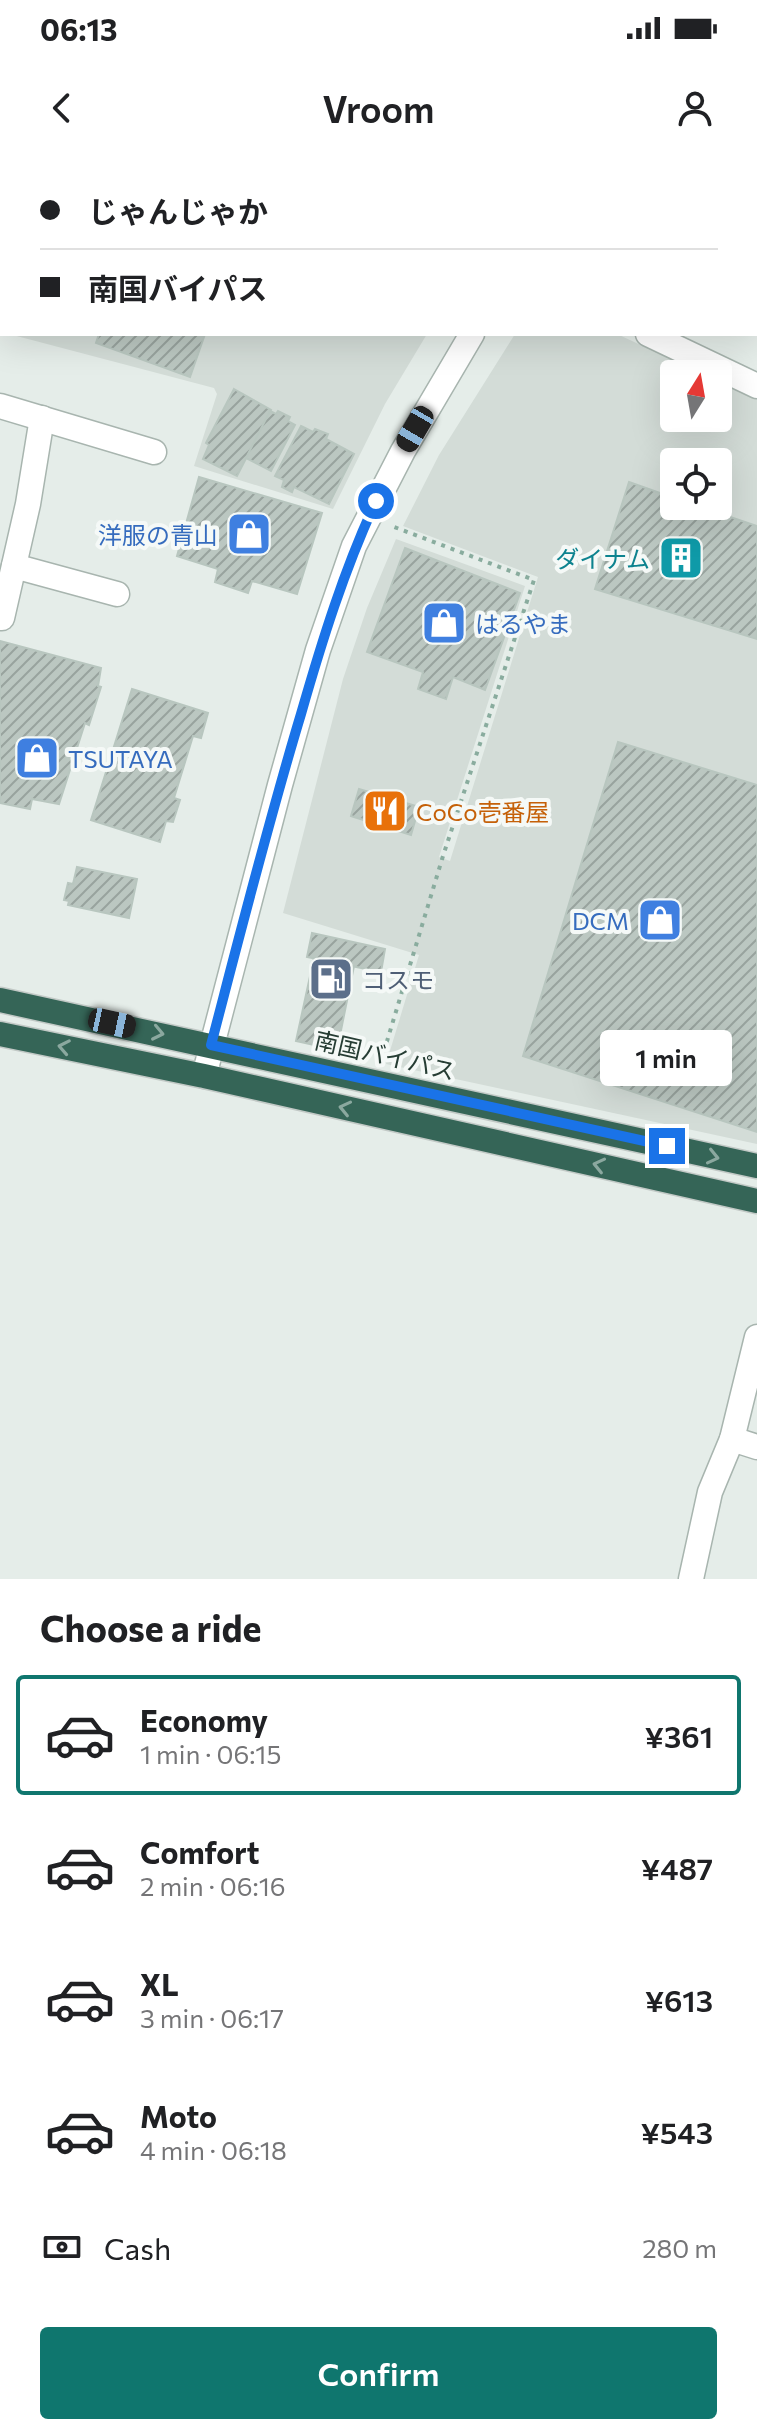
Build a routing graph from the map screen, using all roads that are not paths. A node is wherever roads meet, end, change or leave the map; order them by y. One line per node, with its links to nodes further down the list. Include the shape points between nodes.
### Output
1 (471, 336): 12 (street, via 354,546 318,650)
2 (652, 336): 3 (street)
3 (757, 386)
4 (0, 406): 5 (street)
5 (42, 418): 6 (street); 7 (street)
6 (154, 452)
7 (14, 566): 8 (street); 9 (street)
8 (117, 594)
9 (0, 618)
10 (0, 1000): 12 (highway, 南国バイパス, one-way to 12)
11 (0, 1034): 13 (highway, one-way to 11)
12 (211, 1045): 13 (street); 14 (highway, 南国バイパス, one-way to 14)
13 (204, 1076): 15 (highway, one-way to 13)
14 (757, 1166)
15 (757, 1201)
16 (757, 1337): 17 (street)
17 (732, 1439): 18 (street); 19 (street, via 710,1492)
18 (757, 1447)
19 (691, 1579)

